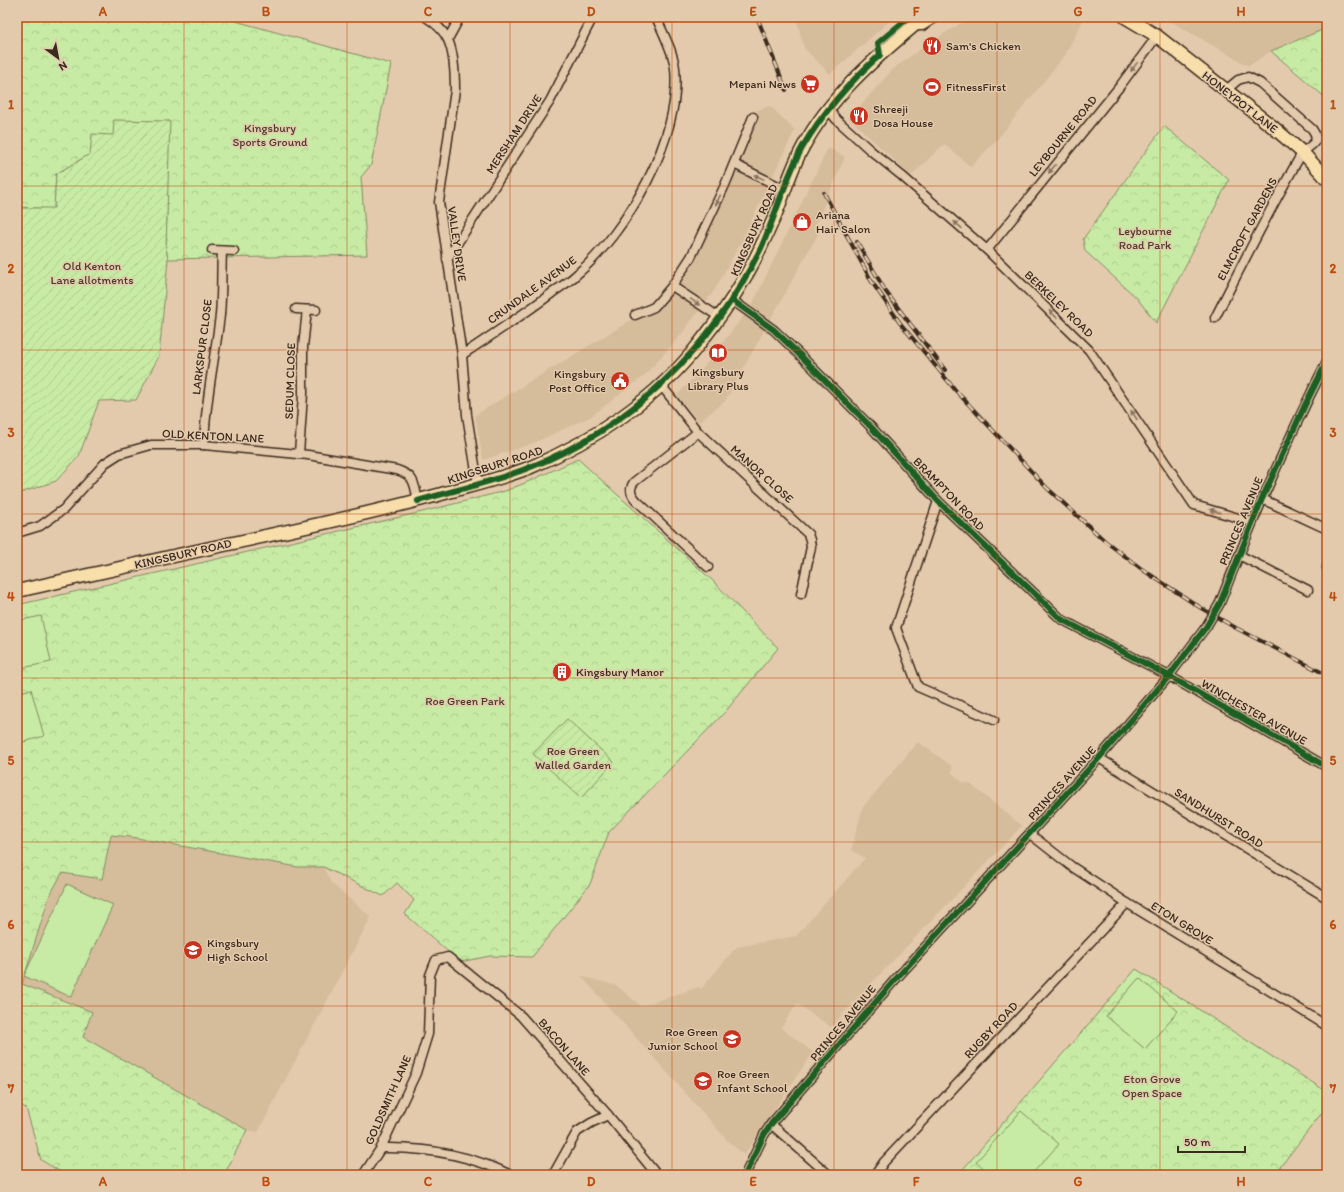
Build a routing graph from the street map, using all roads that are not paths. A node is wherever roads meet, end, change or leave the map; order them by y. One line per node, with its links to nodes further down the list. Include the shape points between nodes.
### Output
1 (426, 17): 10 (street, VALLEY DRIVE)
2 (460, 17): 10 (street)
3 (593, 17): 22 (street, MERSHAM DRIVE, via 550,101)
4 (656, 17): 31 (street, CRUNDALE AVENUE, via 675,67 675,95 660,152 644,190 601,252 576,276)
5 (933, 17): 8 (main road, KINGSBURY ROAD, via 922,24)
6 (1125, 17): 9 (main road, HONEYPOT LANE)
7 (1137, 17): 9 (main road, HONEYPOT LANE)
8 (917, 20): 12 (main road, KINGSBURY ROAD)
9 (1152, 33): 11 (main road, HONEYPOT LANE); 19 (street, LEYBOURNE ROAD, one-way to 19, via 1120,86)
10 (448, 39): 22 (street, VALLEY DRIVE, via 455,72 455,90 439,202)
11 (1225, 91): 14 (main road, HONEYPOT LANE, via 1279,131); 14 (street, ELMCROFT GARDENS, via 1238,80 1248,77 1260,83 1316,134 1316,140)
12 (828, 109): 17 (main road, KINGSBURY ROAD, via 802,149); 19 (street, BERKELEY ROAD, one-way to 12, via 870,150)
13 (754, 117): 15 (street)
14 (1302, 153): 16 (main road, HONEYPOT LANE); 30 (street, ELMCROFT GARDENS, via 1271,207)
15 (734, 164): 17 (street, one-way to 15); 23 (street, one-way to 23, via 691,257)
16 (1327, 179)
17 (784, 189): 24 (main road, KINGSBURY ROAD, via 776,214)
18 (212, 250): 20 (street)
19 (987, 250): 41 (street, BERKELEY ROAD, one-way to 19, via 1194,505 1092,352)
20 (222, 251): 21 (street); 35 (street, LARKSPUR CLOSE, via 220,314 208,392)
21 (234, 251)
22 (447, 259): 31 (street, VALLEY DRIVE)
23 (672, 286): 28 (street, via 654,307); 29 (street, one-way to 29)
24 (732, 300): 29 (main road, KINGSBURY ROAD); 40 (street, BRAMPTON ROAD, via 774,330 802,357 872,428)
25 (296, 309): 26 (street)
26 (307, 310): 27 (street); 36 (street, SEDUM CLOSE)
27 (316, 310)
28 (635, 315)
29 (719, 317): 33 (main road, KINGSBURY ROAD, via 697,347)
30 (1215, 318)
31 (462, 355): 37 (street, VALLEY DRIVE)
32 (1327, 361): 38 (street, PRINCES AVENUE)
33 (661, 385): 34 (street, MANOR CLOSE); 37 (main road, KINGSBURY ROAD, via 620,419 558,455)
34 (698, 432): 45 (street, via 638,478 632,485 631,492 637,501); 48 (street, MANOR CLOSE, via 808,534 811,547)
35 (204, 445): 36 (street, OLD KENTON LANE); 43 (street, OLD KENTON LANE, via 151,445 119,454 104,463 64,509 40,526)
36 (299, 454): 39 (street, OLD KENTON LANE, via 406,473 413,480)
37 (478, 484): 39 (main road, KINGSBURY ROAD)
38 (1262, 499): 41 (street, PRINCES AVENUE); 42 (street)
39 (418, 500): 47 (main road, KINGSBURY ROAD)
40 (938, 501): 49 (street, BRAMPTON ROAD, via 1060,619); 50 (street, via 896,628 918,687)
41 (1252, 522): 44 (street, PRINCES AVENUE)
42 (1327, 529)
43 (17, 533)
44 (1239, 555): 46 (street); 49 (street, PRINCES AVENUE, bridge, via 1220,603 1206,627)
45 (708, 567)
46 (1308, 590)
47 (17, 592)
48 (801, 594)
49 (1169, 676): 51 (street, PRINCES AVENUE); 52 (street, WINCHESTER AVENUE)
50 (994, 720)
51 (1099, 758): 53 (street, PRINCES AVENUE); 54 (street, SANDHURST ROAD)
52 (1327, 767)
53 (1030, 834): 55 (street, ETON GROVE, via 1071,866); 59 (street, PRINCES AVENUE, via 893,982)
54 (1327, 898)
55 (1127, 903): 57 (street, ETON GROVE); 67 (street, RUGBY ROAD, via 884,1162)
56 (436, 960): 58 (street, BACON LANE, via 448,957 521,1016); 60 (street, GOLDSMITH LANE, via 430,975 428,1034 416,1073)
57 (1327, 1026)
58 (608, 1115): 63 (street, via 577,1132); 64 (street, BACON LANE)
59 (771, 1124): 65 (street, PRINCES AVENUE); 66 (street)
60 (381, 1148): 61 (street, GOLDSMITH LANE); 62 (street, via 408,1147 448,1153)
61 (363, 1175)
62 (511, 1175)
63 (553, 1175)
64 (657, 1175)
65 (745, 1175)
66 (829, 1175)
67 (875, 1175)

